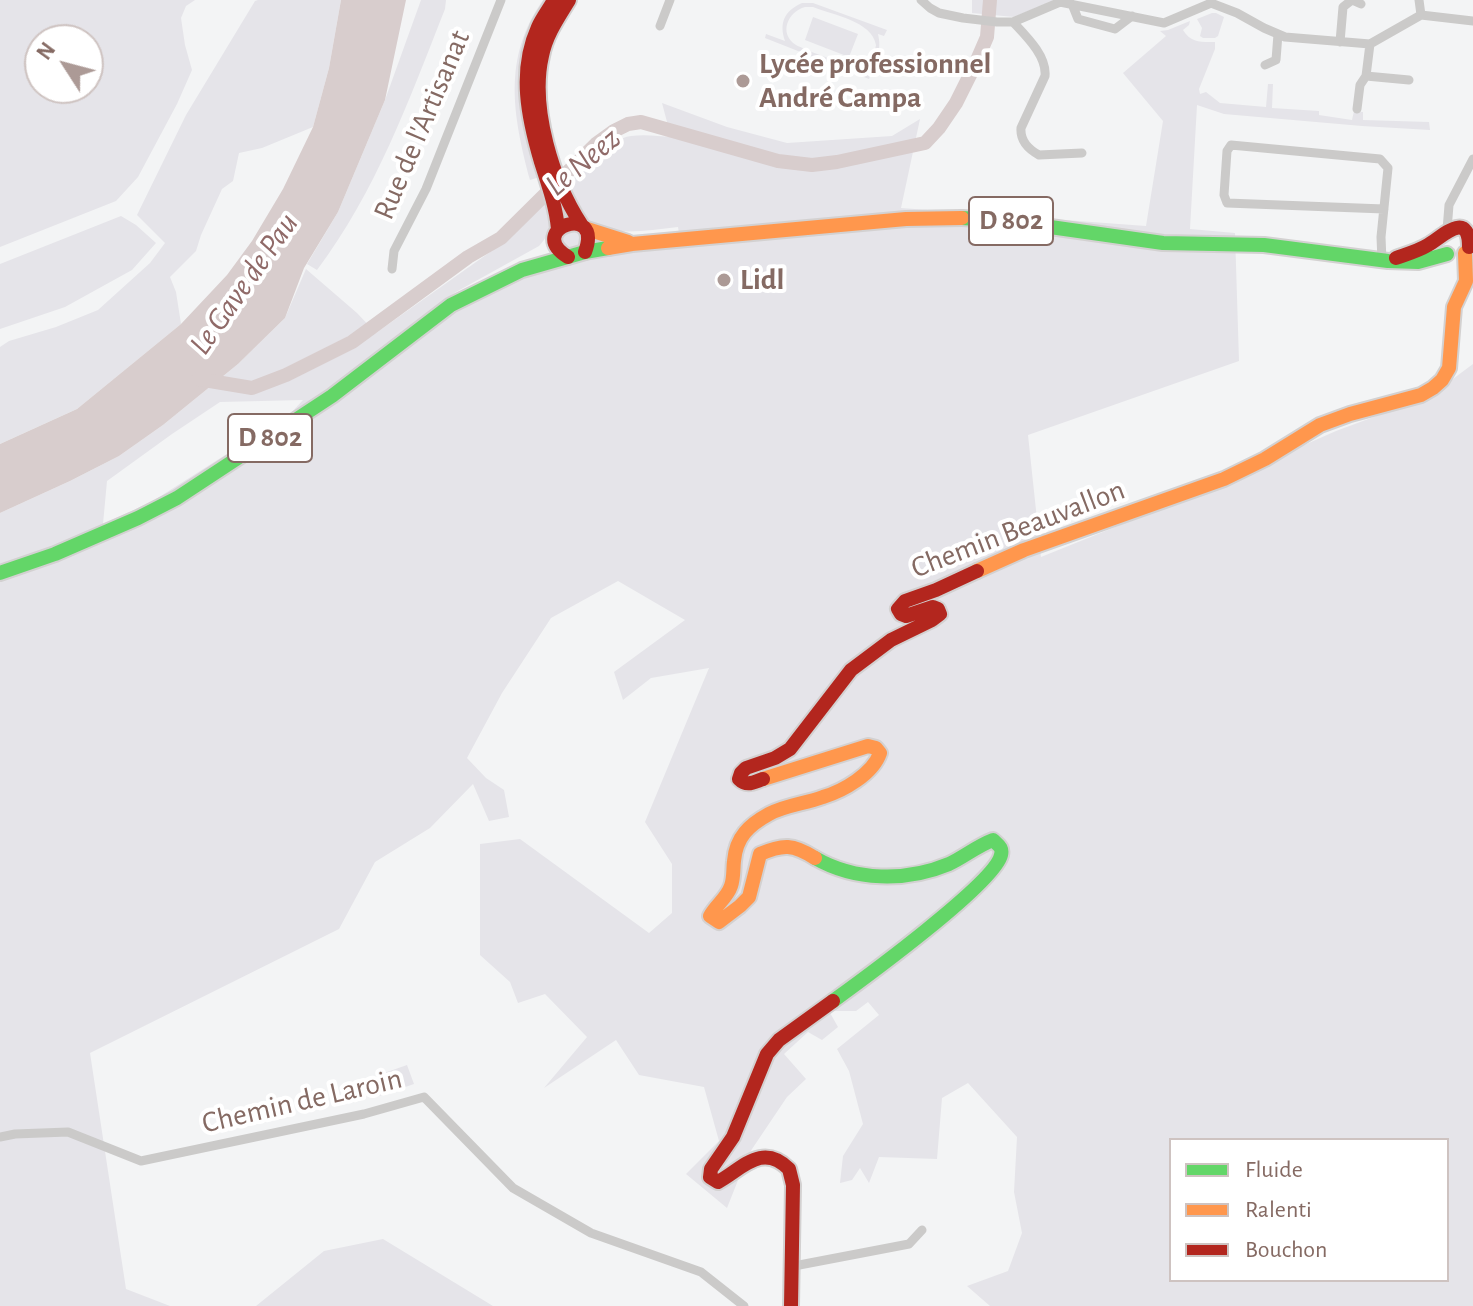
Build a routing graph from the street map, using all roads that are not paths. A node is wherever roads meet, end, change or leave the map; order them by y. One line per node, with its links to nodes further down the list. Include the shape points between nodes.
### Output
1 (501, 0): 39 (street, Rue de l'Artisanat, via 426,189 394,251)
2 (554, 0): 28 (street, via 533,42 525,88 527,113)
3 (569, 0): 28 (street, via 543,49 538,80)
4 (670, 0): 18 (street)
5 (921, 0): 17 (street, via 939,13)
6 (1099, 0): 12 (street)
7 (1184, 0): 13 (street)
8 (1419, 0): 14 (street)
9 (1211, 1): 13 (street); 19 (street)
10 (1070, 2): 12 (street); 15 (street, via 1078,19 1115,29); 17 (street)
11 (1361, 4): 20 (street, via 1352,0 1343,7)
12 (1106, 11): 15 (street)
13 (1191, 12): 15 (street, via 1164,23)
14 (1421, 15): 16 (street); 21 (street)
15 (1132, 16)
16 (1473, 21)
17 (1013, 22): 26 (street, via 1046,69 1021,128 1025,144 1039,155)
18 (660, 26)
19 (1278, 34): 20 (street); 22 (street, via 1276,60)
20 (1340, 42): 21 (street)
21 (1370, 44): 23 (street)
22 (1265, 65)
23 (1366, 76): 24 (street); 25 (street)
24 (1409, 80)
25 (1357, 109)
26 (1082, 153)
27 (1473, 159): 32 (street, via 1449,205)
28 (551, 175): 29 (street)
29 (558, 197): 31 (street); 33 (street)
30 (1384, 209): 30 (street, via 1388,168 1380,159 1231,145 1227,151 1227,203); 38 (street)
31 (584, 226): 33 (street, via 564,224); 34 (street, D 802); 36 (street, via 590,236)
32 (1456, 230): 35 (street, via 1469,238); 35 (street, via 1441,247); 38 (street, D 802)
33 (556, 235): 37 (street, via 556,248); 40 (street, D 802)
34 (632, 244): 36 (street, D 802); 38 (street, D 802, via 906,219 977,218 1163,243 1264,245)
35 (1461, 251): 38 (street, D 802, via 1418,262); 41 (street, Chemin Beauvallon)
36 (585, 252): 37 (street)
37 (568, 257): 40 (street, D 802)
38 (1385, 261)
39 (392, 269)
40 (522, 270): 42 (street, D 802, via 442,310 332,396 177,498)
41 (1468, 279): 45 (street, Chemin Beauvallon, via 1454,307 1449,368 1433,388 1320,425 1224,479 1024,550 905,601 898,609 906,616 933,607 940,614 864,659 790,749 741,773 739,779 748,784 868,746 880,753 880,759 848,785 788,805 750,827 734,854 728,892 710,916 719,922 751,895 760,854 785,845 853,875 912,874 958,860 993,840 1002,853 970,894 767,1054 733,1137 710,1177 718,1182 757,1158 787,1166 792,1174)
42 (0, 573)
43 (0, 1137): 46 (street, Chemin de Laroin, via 68,1132 141,1161 424,1097 513,1188 591,1233 701,1272)
44 (922, 1230): 45 (street, via 909,1244)
45 (794, 1266): 47 (street, Chemin Beauvallon)
46 (744, 1306)
47 (791, 1306)

